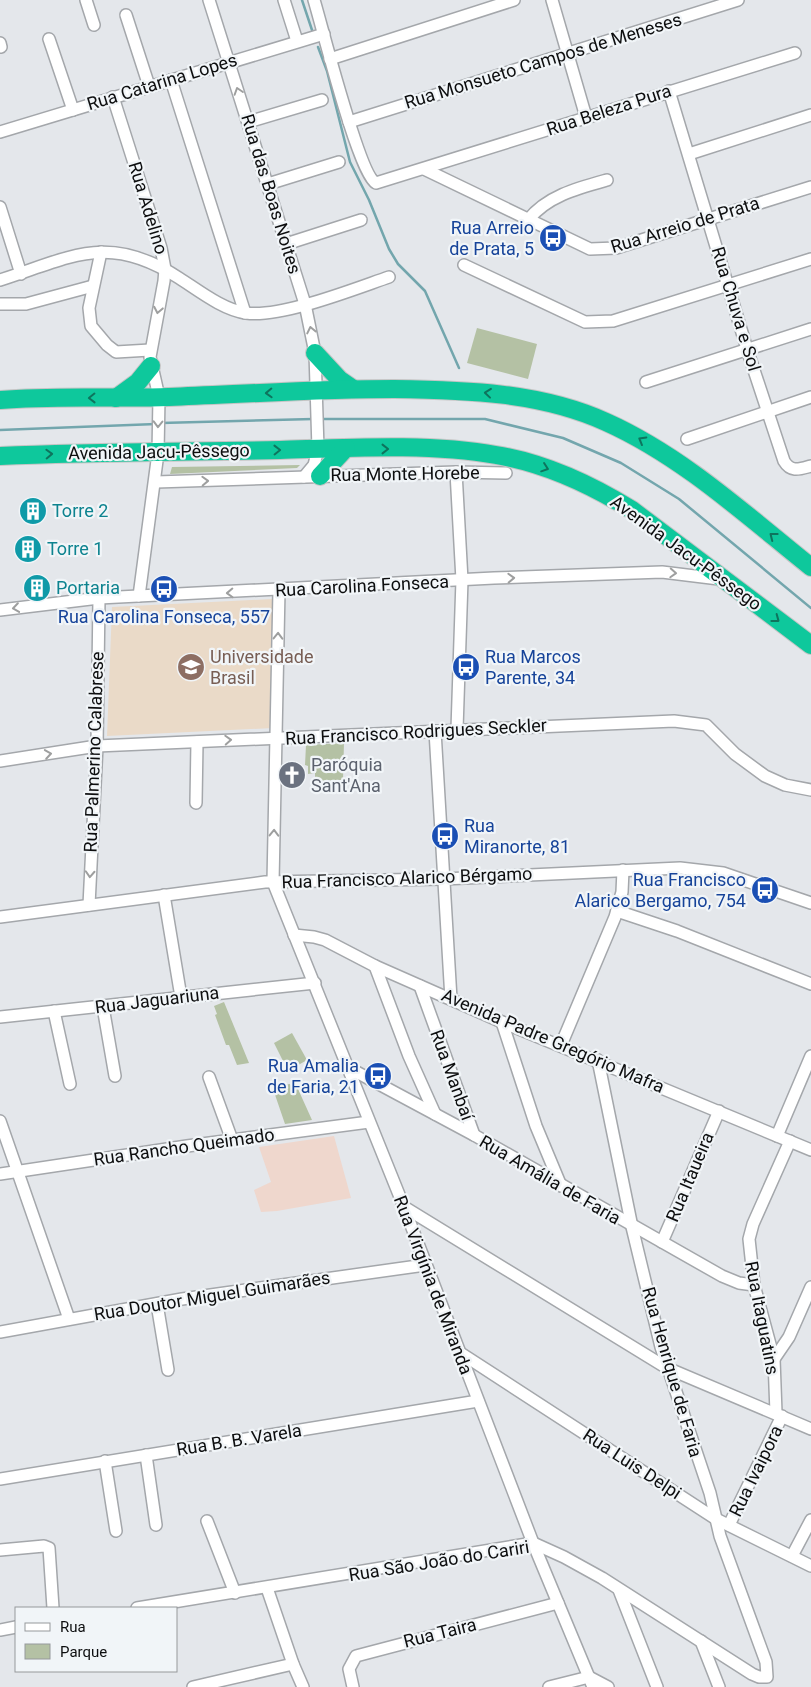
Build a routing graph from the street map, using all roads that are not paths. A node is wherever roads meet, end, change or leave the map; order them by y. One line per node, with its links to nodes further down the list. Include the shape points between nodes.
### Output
1 (86, 0): 9 (street)
2 (209, 0): 16 (street, Rua das Boas Noites)
3 (284, 0): 12 (street)
4 (314, 0): 10 (street)
5 (514, 0): 15 (street)
6 (552, 0): 13 (street)
7 (738, 0): 13 (street, Rua Monsueto Campos de Meneses)
8 (126, 15): 18 (street)
9 (94, 25)
10 (324, 34): 12 (street, Rua Catarina Lopes); 15 (street)
11 (49, 39): 22 (street)
12 (297, 41): 16 (street, Rua Catarina Lopes)
13 (568, 53): 24 (street); 26 (street, Rua Monsueto Campos de Meneses)
14 (795, 53): 19 (street, Rua Beleza Pura)
15 (330, 59): 26 (street)
16 (229, 62): 17 (street, Rua Catarina Lopes); 25 (street, Rua das Boas Noites, one-way to 16)
17 (171, 80): 18 (street, Rua Catarina Lopes); 50 (street)
18 (149, 86): 20 (street, Rua Catarina Lopes)
19 (669, 91): 24 (street, Rua Beleza Pura); 28 (street, Rua Chuva e Sol)
20 (114, 97): 22 (street, Rua Catarina Lopes); 42 (street, Rua Adelino)
21 (322, 100): 25 (street)
22 (73, 110): 27 (street, Rua Catarina Lopes)
23 (811, 115): 28 (street)
24 (586, 117): 30 (street, Rua Beleza Pura)
25 (248, 122): 32 (street, Rua das Boas Noites)
26 (349, 122): 30 (street, Rua Beleza Pura, via 372,182 379,183)
27 (0, 132)
28 (689, 154): 35 (street, Rua Chuva e Sol)
29 (339, 162): 32 (street)
30 (424, 169): 37 (street, Rua Arreio de Prata)
31 (607, 180): 37 (street, via 554,198 543,204)
32 (268, 184): 38 (street, Rua das Boas Noites)
33 (811, 187): 35 (street, Rua Arreio de Prata)
34 (0, 208): 43 (street)
35 (709, 219): 37 (street, Rua Arreio de Prata, via 616,248 599,250 590,249); 46 (street, Rua Chuva e Sol)
36 (361, 220): 38 (street)
37 (528, 220)
38 (286, 244): 49 (street, Rua das Boas Noites)
39 (101, 252): 42 (street, via 133,254); 43 (street, via 75,256); 47 (street)
40 (811, 260): 46 (street)
41 (464, 265): 46 (street, via 593,323)
42 (165, 269): 50 (street, via 225,305); 54 (street, Rua Adelino, one-way to 54)
43 (21, 274): 45 (street)
44 (389, 277): 49 (street)
45 (0, 280)
46 (728, 285): 52 (street, Rua Chuva e Sol)
47 (93, 286): 48 (street, via 26,304); 54 (street, via 88,316 99,336 116,352)
48 (0, 304)
49 (305, 304): 50 (street); 53 (street, Rua das Boas Noites, one-way to 49)
50 (245, 313)
51 (811, 329): 52 (street)
52 (747, 349): 55 (street); 62 (street, Rua Chuva e Sol)
53 (315, 353): 56 (highway); 57 (street, Rua das Boas Noites)
54 (150, 358): 58 (highway, via 138,382); 61 (street)
55 (646, 382)
56 (353, 389): 57 (highway); 73 (highway, one-way to 56, via 698,478 652,446 605,421 552,404 512,396 433,390)
57 (318, 396): 61 (highway, one-way to 61); 64 (street)
58 (116, 398): 60 (highway, one-way to 60); 61 (highway)
59 (811, 398): 62 (street)
60 (0, 400)
61 (159, 401): 65 (street, one-way to 65)
62 (767, 411): 63 (street); 68 (street, Rua Chuva e Sol, via 784,461 790,468)
63 (687, 439)
64 (318, 445): 65 (highway, Avenida Jacu-Pêssego, one-way to 64); 66 (highway, Avenida Jacu-Pêssego); 71 (street, Rua Monte Horebe)
65 (158, 448): 67 (highway, Avenida Jacu-Pêssego, one-way to 65); 72 (street)
66 (346, 448): 71 (highway); 74 (highway, Avenida Jacu-Pêssego, one-way to 74, via 476,452 563,475 606,494 632,510)
67 (0, 456)
68 (811, 466)
69 (456, 472): 70 (street, Rua Monte Horebe); 71 (street, Rua Monte Horebe); 75 (street)
70 (506, 473)
71 (312, 476): 72 (street, Rua Monte Horebe, one-way to 71)
72 (156, 482): 77 (street)
73 (811, 566)
74 (723, 579): 75 (street, Rua Carolina Fonseca, one-way to 74, via 662,572); 80 (highway, Avenida Jacu-Pêssego, one-way to 80)
75 (462, 580): 76 (street, Rua Carolina Fonseca); 81 (street)
76 (279, 590): 77 (street, Rua Carolina Fonseca, one-way to 77); 83 (street, one-way to 76)
77 (139, 596): 78 (street, Rua Carolina Fonseca)
78 (99, 598): 79 (street, Rua Carolina Fonseca, one-way to 79); 85 (street, Rua Palmerino Calabrese)
79 (0, 610)
80 (811, 645)
81 (457, 729): 82 (street, Rua Francisco Rodrigues Seckler); 87 (street, Rua Francisco Rodrigues Seckler, via 674,721 706,725 735,754 765,776 785,785)
82 (436, 731): 83 (street, Rua Francisco Rodrigues Seckler); 90 (street)
83 (276, 738): 84 (street, Rua Francisco Rodrigues Seckler, one-way to 83); 91 (street, one-way to 83)
84 (197, 742): 85 (street, Rua Francisco Rodrigues Seckler); 88 (street)
85 (97, 746): 86 (street, Rua Francisco Rodrigues Seckler, one-way to 85); 94 (street, Rua Palmerino Calabrese, one-way to 94)
86 (0, 761)
87 (811, 790)
88 (196, 803)
89 (623, 870): 90 (street, Rua Francisco Alarico Bérgamo); 93 (street, Rua Francisco Alarico Bérgamo, via 680,868 723,873); 95 (street)
90 (443, 879): 91 (street, Rua Francisco Alarico Bérgamo); 103 (street)
91 (273, 882): 92 (street, Rua Francisco Alarico Bérgamo); 97 (street, Rua Virgínia de Miranda)
92 (164, 894): 94 (street, Rua Francisco Alarico Bérgamo); 102 (street)
93 (811, 903)
94 (88, 905): 96 (street, Rua Francisco Alarico Bérgamo)
95 (617, 911): 100 (street); 108 (street)
96 (0, 917)
97 (294, 935): 98 (street, Avenida Padre Gregório Mafra, via 325,940); 99 (street, Rua Virgínia de Miranda)
98 (375, 966): 101 (street, Avenida Padre Gregório Mafra); 116 (street)
99 (315, 984): 102 (street, Rua Jaguariuna); 111 (street, Rua Virgínia de Miranda)
100 (811, 984)
101 (420, 986): 103 (street, Avenida Padre Gregório Mafra); 119 (street, Rua Manbaí)
102 (181, 997): 104 (street, Rua Jaguariuna)
103 (451, 999): 107 (street, Avenida Padre Gregório Mafra)
104 (103, 1007): 105 (street, Rua Jaguariuna); 112 (street)
105 (54, 1011): 106 (street, Rua Jaguariuna); 114 (street)
106 (0, 1017)
107 (502, 1022): 108 (street, Avenida Padre Gregório Mafra); 126 (street, via 536,1126)
108 (561, 1045): 110 (street, Avenida Padre Gregório Mafra)
109 (811, 1056): 120 (street)
110 (598, 1060): 115 (street, Avenida Padre Gregório Mafra); 128 (street, Rua Henrique de Faria)
111 (349, 1068): 116 (street, Rua Amália de Faria); 118 (street, Rua Virgínia de Miranda)
112 (115, 1076)
113 (209, 1077): 121 (street)
114 (70, 1084)
115 (719, 1111): 120 (street, Avenida Padre Gregório Mafra); 129 (street, Rua Itaueira)
116 (435, 1114): 119 (street, Rua Amália de Faria)
117 (0, 1121): 124 (street)
118 (369, 1122): 121 (street, Rua Rancho Queimado); 127 (street, Rua Virgínia de Miranda)
119 (474, 1136): 126 (street, Rua Amália de Faria)
120 (777, 1136): 122 (street, Avenida Padre Gregório Mafra)
121 (232, 1140): 124 (street, Rua Rancho Queimado)
122 (790, 1141): 123 (street, Avenida Padre Gregório Mafra); 131 (street, Rua Itaguatins, via 749,1235)
123 (811, 1150)
124 (17, 1170): 125 (street, Rua Rancho Queimado); 134 (street)
125 (0, 1174)
126 (560, 1186): 128 (street, Rua Amália de Faria)
127 (404, 1207): 130 (street, Rua Virgínia de Miranda); 138 (street)
128 (632, 1226): 129 (street, Rua Amália de Faria); 138 (street, Rua Henrique de Faria)
129 (662, 1242): 131 (street, Rua Amália de Faria, via 731,1281)
130 (425, 1265): 133 (street, Rua Doutor Miguel Guimarães, via 263,1286); 136 (street, Rua Virgínia de Miranda)
131 (754, 1285): 137 (street, Rua Itaguatins)
132 (811, 1287): 137 (street, via 789,1337)
133 (157, 1304): 134 (street, Rua Doutor Miguel Guimarães); 139 (street)
134 (69, 1320): 135 (street, Rua Doutor Miguel Guimarães)
135 (0, 1332)
136 (459, 1352): 140 (street, Rua Virgínia de Miranda); 146 (street, Rua Luis Delpi)
137 (774, 1359): 141 (street, Rua Itaguatins)
138 (667, 1368): 141 (street); 146 (street, Rua Henrique de Faria)
139 (168, 1370)
140 (478, 1401): 143 (street, Rua B. B. Varela); 152 (street, Rua Virgínia de Miranda)
141 (779, 1415): 142 (street); 150 (street, Rua Ivaipora)
142 (811, 1429)
143 (146, 1455): 144 (street, Rua B. B. Varela); 149 (street)
144 (105, 1462): 145 (street, Rua B. B. Varela); 151 (street)
145 (0, 1479)
146 (716, 1519): 150 (street, Rua Luis Delpi); 166 (street, Rua Henrique de Faria, via 766,1662)
147 (811, 1520): 154 (street)
148 (207, 1521): 158 (street)
149 (156, 1525)
150 (729, 1525): 154 (street, Rua Luis Delpi)
151 (116, 1532)
152 (533, 1544): 156 (street, Rua São João do Cariri); 157 (street, Rua São João do Cariri, via 564,1557); 159 (street, Rua Virgínia de Miranda)
153 (0, 1550): 160 (street, via 49,1548)
154 (792, 1556): 155 (street, Rua Luis Delpi)
155 (811, 1566)
156 (267, 1588): 158 (street, Rua São João do Cariri); 165 (street)
157 (619, 1590): 164 (street, Rua São João do Cariri); 173 (street)
158 (235, 1593): 161 (street, Rua São João do Cariri)
159 (558, 1602): 167 (street, Rua Virgínia de Miranda); 170 (street, Rua Taira, via 356,1656 348,1669)
160 (53, 1607)
161 (144, 1607)
162 (15, 1627): 163 (street)
163 (0, 1630)
164 (701, 1641): 166 (street, Rua São João do Cariri, via 752,1674); 174 (street)
165 (293, 1664): 168 (street); 169 (street)
166 (767, 1677)
167 (591, 1682): 171 (street); 172 (street)
168 (193, 1687)
169 (304, 1687)
170 (353, 1687)
171 (549, 1687)
172 (608, 1687)
173 (657, 1687)
174 (719, 1687)

